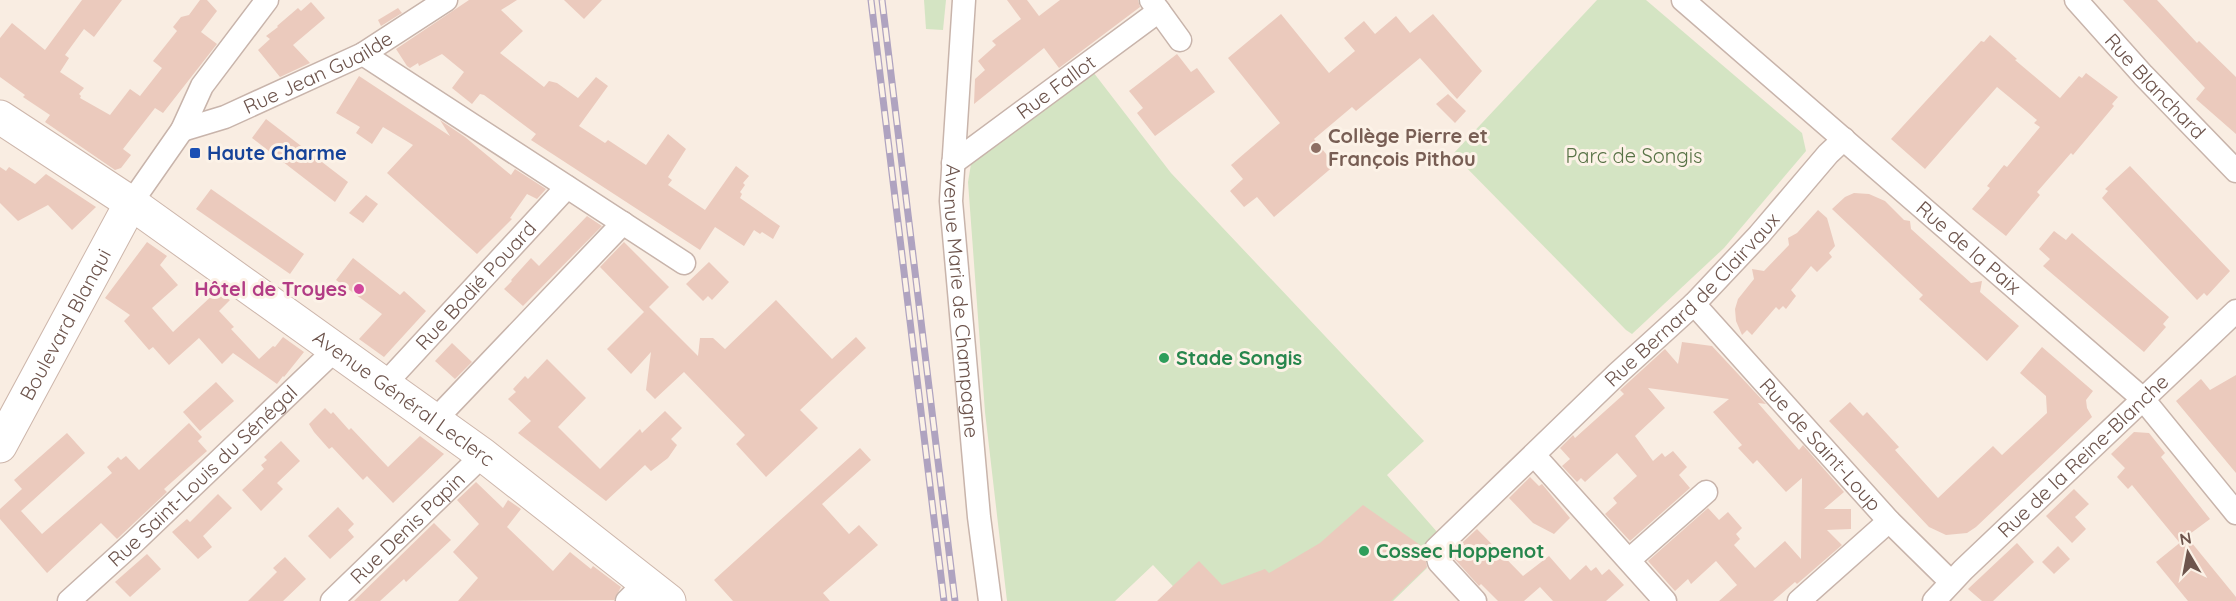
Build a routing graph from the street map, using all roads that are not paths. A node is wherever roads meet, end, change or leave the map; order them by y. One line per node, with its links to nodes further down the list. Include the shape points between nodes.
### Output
1 (267, 0): 10 (street, via 202,86)
2 (445, 0): 8 (street, Rue Jean Guailde)
3 (964, 0): 12 (street, Avenue Marie de Champagne)
4 (1683, 0): 11 (street, Rue de la Paix)
5 (2076, 0): 13 (street, Rue Blanchard)
6 (1155, 5): 7 (street, Rue Fallot); 12 (street, Rue Fallot)
7 (1180, 40)
8 (363, 54): 10 (street, Rue Jean Guailde, via 225,117); 14 (street)
9 (0, 117): 15 (main road, Avenue Général Leclerc)
10 (182, 130): 15 (street)
11 (1844, 139): 18 (street, Rue Bernard de Clairvaux); 22 (street, Rue de la Paix)
12 (953, 163): 35 (street, Avenue Marie de Champagne, via 951,201)
13 (2236, 171)
14 (567, 187): 16 (street); 21 (street, Rue Bodié Pouard)
15 (131, 203): 20 (main road, Avenue Général Leclerc); 24 (main road, Boulevard Blanqui)
16 (623, 223): 17 (street); 23 (street)
17 (684, 263)
18 (1694, 304): 26 (street, Rue Bernard de Clairvaux); 29 (street, Rue de Saint-Loup)
19 (2236, 311): 22 (street, Rue de la Reine-Blanche)
20 (336, 350): 21 (main road, Avenue Général Leclerc); 33 (street, Rue Saint-Louis du Sénégal)
21 (385, 384): 23 (main road, Avenue Général Leclerc)
22 (2143, 399): 28 (street, Rue de la Paix); 31 (street, Rue de la Reine-Blanche)
23 (435, 420): 25 (main road, Avenue Général Leclerc)
24 (0, 446)
25 (483, 454): 32 (main road, Avenue Général Leclerc); 34 (street, Rue Denis Papin)
26 (1534, 455): 30 (street); 36 (street, Rue Bernard de Clairvaux, via 1436,549 1439,562)
27 (1706, 492): 30 (street)
28 (2236, 513)
29 (1889, 521): 31 (street, Rue de Saint-Loup); 38 (street)
30 (1629, 560): 37 (street)
31 (1945, 594)
32 (648, 595)
33 (69, 601)
34 (332, 601)
35 (990, 601)
36 (1475, 601)
37 (1665, 601)
38 (1799, 601)

